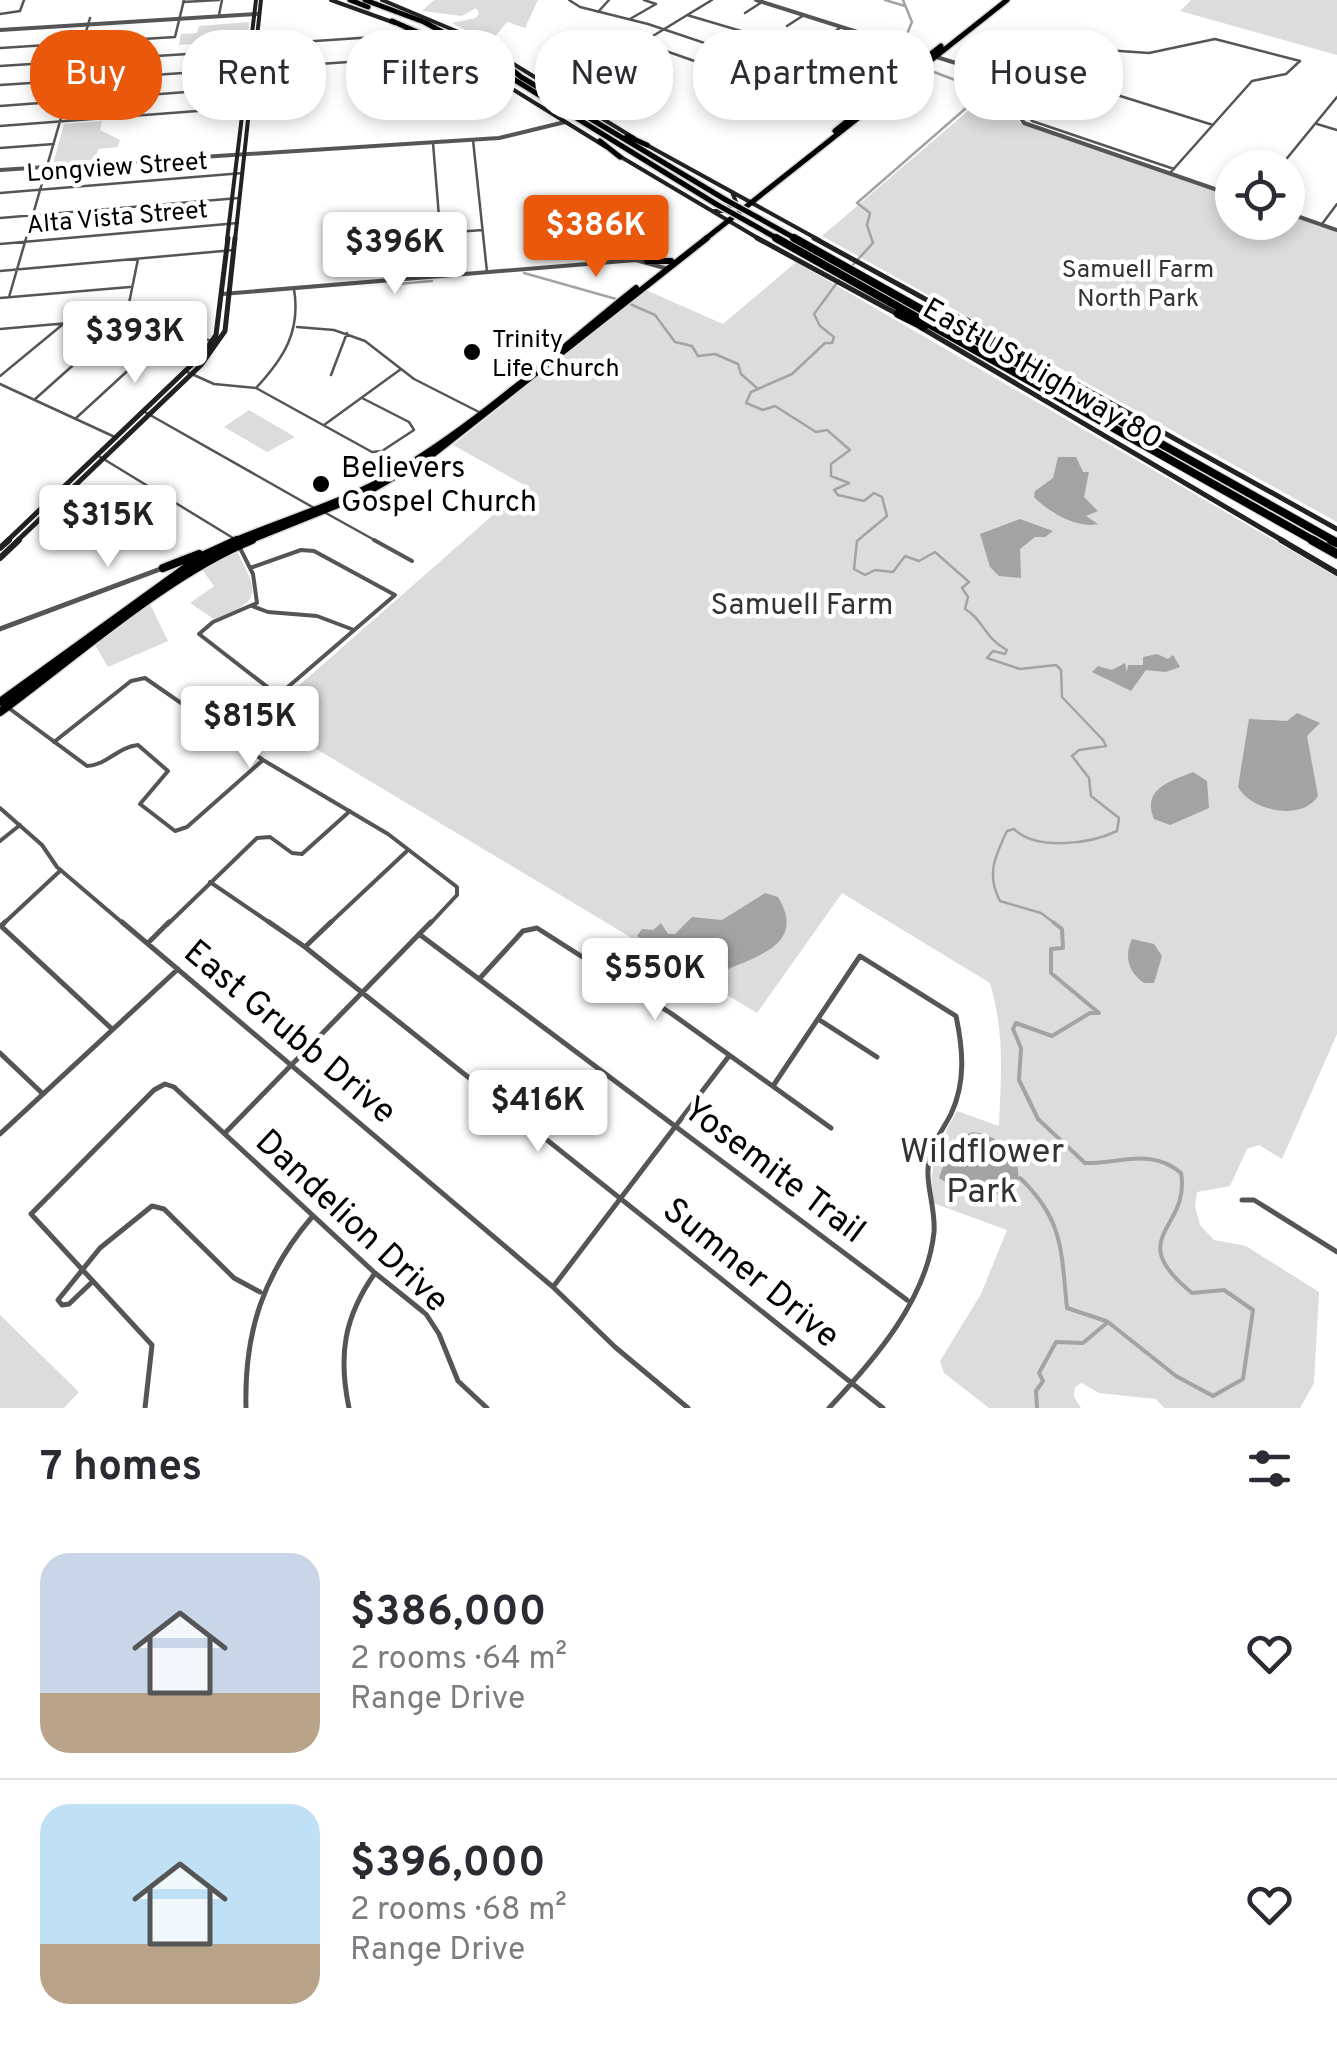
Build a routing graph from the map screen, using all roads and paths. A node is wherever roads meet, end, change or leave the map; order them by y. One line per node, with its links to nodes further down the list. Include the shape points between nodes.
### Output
1 (24, 0): 18 (street, via 20,11)
2 (220, 0): 14 (street); 22 (street)
3 (258, 0): 19 (main road)
4 (331, 0): 26 (main road, East US Highway 80)
5 (350, 0): 35 (highway)
6 (365, 0): 52 (highway, via 443,31)
7 (382, 0): 36 (main road, East US Highway 80)
8 (569, 0): 16 (street)
9 (609, 0): 16 (street)
10 (644, 0): 24 (street, via 656,4)
11 (712, 0): 20 (street)
12 (756, 0): 15 (street)
13 (1003, 0): 45 (main road)
14 (184, 1): 23 (street)
15 (762, 2): 17 (street); 21 (street)
16 (598, 12): 24 (street)
17 (744, 13)
18 (0, 14)
19 (257, 14): 22 (street); 33 (main road)
20 (687, 15): 30 (street); 37 (street)
21 (804, 15): 27 (street); 28 (street)
22 (219, 16): 23 (street)
23 (180, 18): 25 (street); 40 (street, via 175,37)
24 (628, 20): 30 (street)
25 (90, 21): 31 (street); 32 (street)
26 (392, 21): 29 (main road, East US Highway 80); 34 (highway)
27 (787, 26)
28 (841, 27): 38 (street); 39 (street)
29 (410, 29): 42 (street)
30 (664, 29): 41 (street); 47 (street, via 642,42)
31 (0, 30)
32 (88, 30)
33 (256, 30)
34 (421, 30)
35 (428, 30)
36 (452, 30)
37 (733, 30)
38 (838, 30)
39 (850, 30)
40 (162, 38)
41 (693, 39)
42 (326, 42)
43 (30, 46): 44 (street)
44 (0, 48)
45 (934, 52)
46 (1123, 52): 73 (street, via 1220,39 1300,61 1286,74 1252,82)
47 (693, 60)
48 (30, 64): 50 (street)
49 (515, 64): 79 (main road, East US Highway 80)
50 (0, 66)
51 (515, 72): 52 (highway)
52 (521, 77): 55 (highway)
53 (30, 83): 54 (street)
54 (0, 85)
55 (535, 85)
56 (515, 91): 71 (main road, East US Highway 80)
57 (1123, 97): 73 (street)
58 (1337, 97): 72 (street)
59 (30, 104): 60 (street)
60 (0, 106)
61 (182, 113): 70 (street)
62 (245, 120): 82 (main road)
63 (572, 120): 83 (highway)
64 (577, 120): 99 (highway, bridge)
65 (592, 120): 93 (highway)
66 (594, 120): 79 (highway)
67 (854, 120): 94 (main road)
68 (1021, 120): 86 (street)
69 (1031, 120): 86 (street)
70 (61, 122): 74 (street); 78 (street)
71 (565, 122): 76 (street); 83 (main road, East US Highway 80)
72 (1317, 124): 75 (street); 81 (street)
73 (1213, 125): 86 (street)
74 (0, 126)
75 (1337, 130)
76 (472, 140): 77 (street); 105 (street)
77 (434, 143): 82 (street); 105 (street, via 440,229)
78 (54, 144): 80 (street); 84 (street)
79 (647, 145): 90 (main road, East US Highway 80)
80 (0, 148)
81 (1295, 150)
82 (241, 151): 84 (street); 87 (main road)
83 (620, 157): 96 (main road, East US Highway 80)
84 (48, 167): 85 (street); 89 (street)
85 (0, 170)
86 (1172, 171): 88 (street)
87 (241, 174): 89 (street, Longview Street); 92 (main road)
88 (1215, 188)
89 (42, 190): 91 (street, Longview Street); 97 (street)
90 (732, 192): 94 (main road, East US Highway 80); 96 (main road, via 736,202 723,210)
91 (0, 193)
92 (237, 198): 97 (street); 102 (main road); 103 (main road)
93 (726, 200): 99 (highway, bridge)
94 (750, 201): 101 (main road); 126 (main road, East US Highway 80)
95 (1337, 204): 104 (street)
96 (698, 206): 101 (main road, East US Highway 80)
97 (34, 216): 98 (street); 107 (street)
98 (0, 218)
99 (753, 220): 113 (highway)
100 (1305, 220): 104 (street)
101 (725, 221): 114 (main road); 118 (main road, East US Highway 80)
102 (238, 223): 103 (street, Alta Vista Street); 109 (main road)
103 (230, 224): 107 (street, Alta Vista Street); 110 (main road)
104 (1322, 225): 106 (street)
105 (483, 230): 117 (street)
106 (1337, 230)
107 (26, 241): 108 (street, Alta Vista Street); 115 (street)
108 (0, 244)
109 (236, 250): 110 (street); 121 (main road)
110 (227, 251): 111 (street); 121 (main road)
111 (138, 258): 115 (street); 119 (street)
112 (647, 262): 114 (main road); 117 (street)
113 (831, 264): 118 (highway); 147 (highway)
114 (667, 266): 143 (main road)
115 (18, 269): 116 (street); 122 (street)
116 (0, 270)
117 (487, 272): 120 (street)
118 (854, 285): 124 (main road, East US Highway 80); 140 (highway)
119 (132, 287): 122 (street); 125 (street)
120 (294, 288): 121 (street); 128 (street)
121 (226, 294): 132 (main road, via 228,318)
122 (9, 296): 123 (street)
123 (0, 298)
124 (898, 314): 140 (highway); 163 (main road, East US Highway 80)
125 (126, 318): 127 (street); 130 (street); 141 (street)
126 (966, 322): 147 (highway); 151 (main road, East US Highway 80)
127 (64, 323): 129 (street); 136 (street)
128 (297, 328): 131 (street); 138 (street, via 285,355)
129 (0, 329)
130 (173, 330): 132 (street); 144 (street)
131 (346, 333): 133 (street); 135 (street)
132 (216, 342): 134 (main road)
133 (402, 369): 139 (street); 143 (street)
134 (188, 372): 138 (street, via 214,384); 142 (main road)
135 (331, 375)
136 (0, 376)
137 (0, 384): 141 (street)
138 (256, 388): 145 (street)
139 (362, 398): 145 (street); 145 (street, via 414,430 372,452)
140 (1064, 399): 158 (highway)
141 (34, 400): 144 (street)
142 (147, 412): 146 (main road); 150 (street)
143 (481, 413): 150 (main road, via 398,478)
144 (75, 418): 146 (street)
145 (324, 425)
146 (118, 439): 148 (main road)
147 (1156, 442): 154 (highway)
148 (100, 457): 149 (main road); 153 (street)
149 (84, 472): 152 (main road); 157 (main road)
150 (320, 510): 153 (main road); 160 (street)
151 (1337, 530)
152 (10, 538): 156 (main road); 157 (main road)
153 (236, 542): 155 (main road); 162 (street); 164 (main road)
154 (1337, 543)
155 (222, 545): 161 (main road); 164 (main road)
156 (0, 548)
157 (10, 548): 159 (main road)
158 (1337, 554)
159 (0, 558)
160 (412, 561)
161 (163, 568): 164 (street); 167 (street)
162 (250, 568): 165 (street, via 314,551); 166 (street, via 260,588)
163 (1337, 573)
164 (181, 574): 171 (main road)
165 (394, 595): 168 (street)
166 (252, 606): 168 (street); 169 (street)
167 (0, 629)
168 (354, 630): 170 (street)
169 (200, 632): 170 (street)
170 (279, 696): 172 (street)
171 (2, 706): 173 (street)
172 (231, 736): 173 (street, via 146,678 131,681); 174 (street)
173 (54, 742): 174 (street, via 92,768 138,745 168,771 140,804 175,831)
174 (264, 760): 176 (street)
175 (0, 808): 177 (street, East Grubb Drive)
176 (350, 810): 179 (street); 181 (street, via 302,854 270,837 257,838)
177 (20, 825): 178 (street); 180 (street, East Grubb Drive)
178 (0, 841)
179 (408, 850): 182 (street, via 458,890); 184 (street)
180 (61, 870): 183 (street, East Grubb Drive); 189 (street, via 1,926)
181 (210, 882): 183 (street); 184 (street, Sumner Drive)
182 (420, 934): 186 (street, Yosemite Trail); 187 (street)
183 (148, 943): 185 (street, East Grubb Drive)
184 (305, 948): 187 (street, Sumner Drive)
185 (178, 969): 189 (street); 193 (street, East Grubb Drive)
186 (480, 978): 191 (street, via 523,931 537,928); 196 (street, Yosemite Trail)
187 (361, 994): 193 (street); 200 (street, Sumner Drive)
188 (818, 1020): 192 (street); 194 (street); 209 (street, via 860,956 956,1016 965,1056 958,1098 926,1172 935,1226 932,1258)
189 (113, 1030): 195 (street)
190 (0, 1053): 195 (street)
191 (728, 1056): 194 (street); 196 (street)
192 (878, 1057)
193 (293, 1065): 199 (street); 207 (street, East Grubb Drive)
194 (773, 1086): 197 (street)
195 (43, 1094): 198 (street)
196 (676, 1126): 200 (street); 209 (street, Yosemite Trail)
197 (831, 1128)
198 (0, 1134)
199 (224, 1134): 202 (street, Dandelion Drive); 204 (street, Dandelion Drive, via 174,1087 154,1090 31,1214)
200 (620, 1198): 207 (street); 210 (street, Sumner Drive)
201 (1242, 1200): 203 (street, via 1254,1200)
202 (312, 1216): 205 (street, Dandelion Drive); 208 (street)
203 (1337, 1252)
204 (81, 1270): 206 (street); 206 (street, via 59,1294 60,1302 69,1304); 208 (street, via 138,1213 156,1206 234,1278)
205 (376, 1273): 213 (street, via 351,1308 343,1333); 214 (street, Dandelion Drive, via 426,1314 458,1380)
206 (91, 1282): 211 (street, via 152,1344)
207 (553, 1287): 215 (street, East Grubb Drive)
208 (260, 1292): 212 (street, via 244,1356)
209 (908, 1301): 210 (street)
210 (852, 1384): 216 (street); 217 (street, Sumner Drive)
211 (145, 1408)
212 (246, 1408)
213 (349, 1408)
214 (487, 1408)
215 (688, 1408)
216 (830, 1408)
217 (883, 1408)

